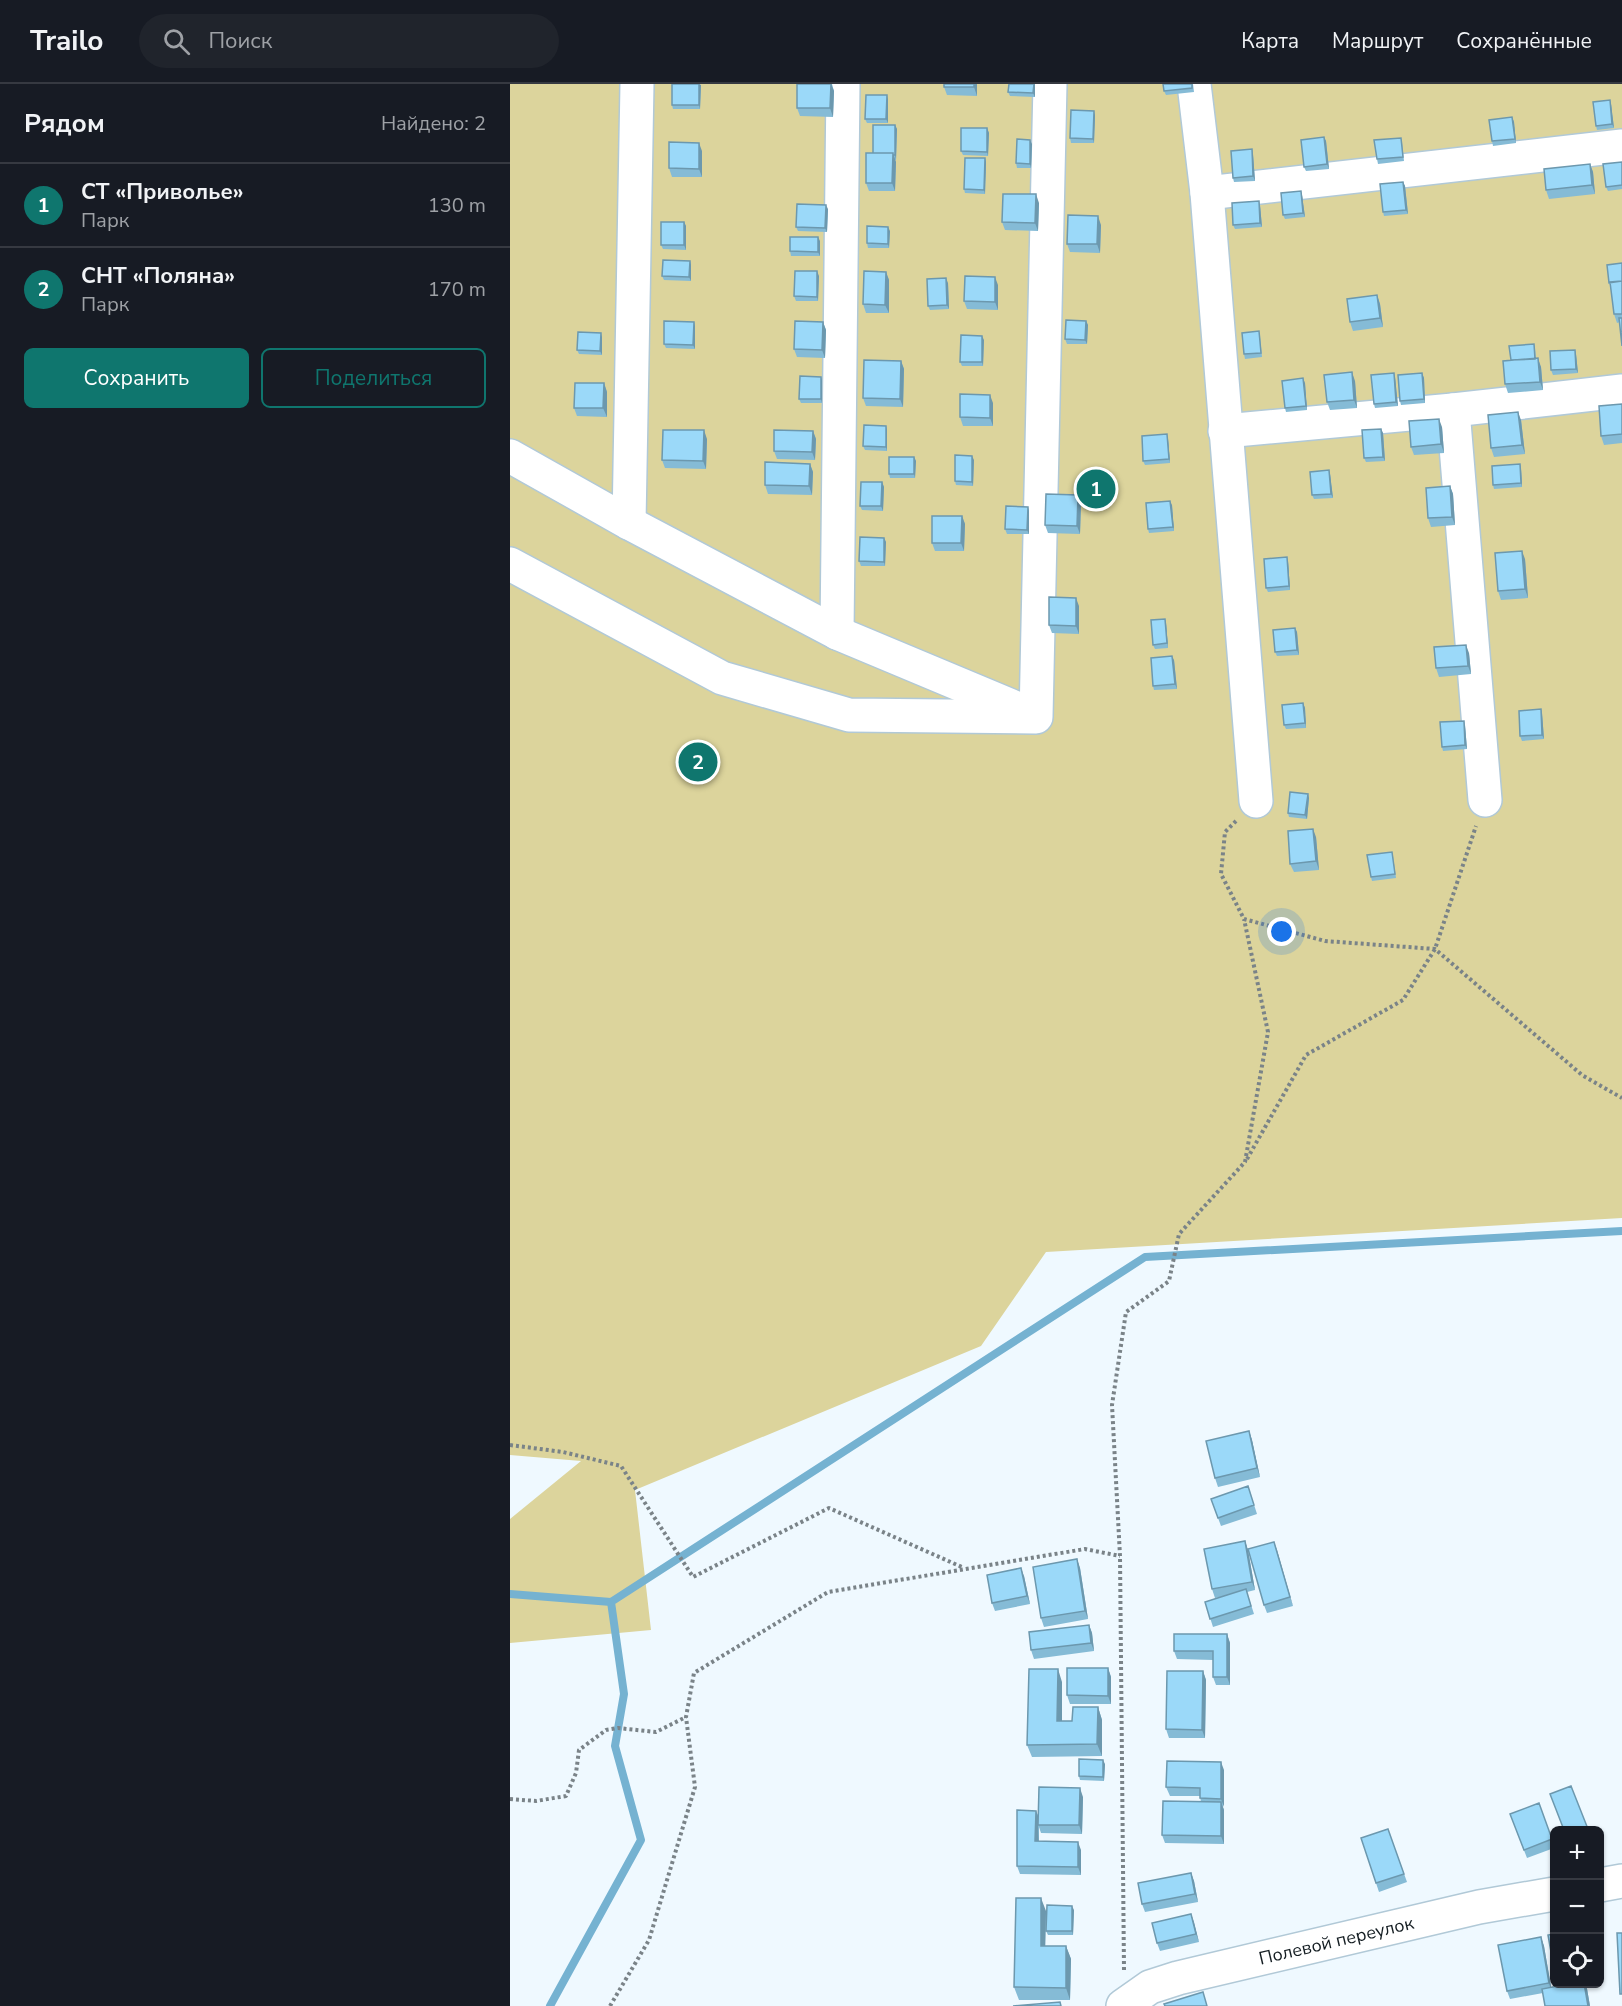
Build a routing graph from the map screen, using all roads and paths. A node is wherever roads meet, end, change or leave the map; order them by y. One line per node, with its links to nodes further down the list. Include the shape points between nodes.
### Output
1 (638, 84): 11 (street)
2 (843, 84): 13 (street)
3 (1050, 84): 14 (street)
4 (1194, 84): 6 (street)
5 (1622, 147): 6 (street)
6 (1207, 193): 9 (street)
7 (1622, 391): 8 (street)
8 (1453, 410): 9 (street); 15 (street)
9 (1225, 431): 16 (street)
10 (510, 456): 11 (street)
11 (629, 523): 13 (street)
12 (510, 564): 14 (street, via 722,678 849,714)
13 (837, 633): 14 (street)
14 (1036, 717)
15 (1485, 800): 18 (path)
16 (1256, 801): 17 (path, via 1225,831 1221,874)
17 (1244, 919): 18 (path, via 1325,941); 20 (path, via 1268,1032)
18 (1435, 949): 19 (path, via 1582,1075); 20 (path, via 1404,1000 1306,1055)
19 (1622, 1098)
20 (1245, 1162): 22 (path, via 1179,1234 1169,1281 1126,1312 1112,1405)
21 (510, 1445): 23 (path, via 621,1466 693,1577 829,1508)
22 (1120, 1556): 23 (path, via 1085,1549); 29 (path)
23 (964, 1568): 24 (path, via 828,1592 694,1673)
24 (686, 1718): 25 (path, via 656,1732 606,1730 579,1750 576,1773 566,1796 536,1801); 30 (path, via 694,1787 649,1940)
25 (510, 1798)
26 (1622, 1881): 27 (street)
27 (1604, 1885)
28 (1550, 1895): 29 (street, Полевой переулок, via 1479,1907 1178,1978 1150,1987)
29 (1124, 2005)
30 (610, 2006)

